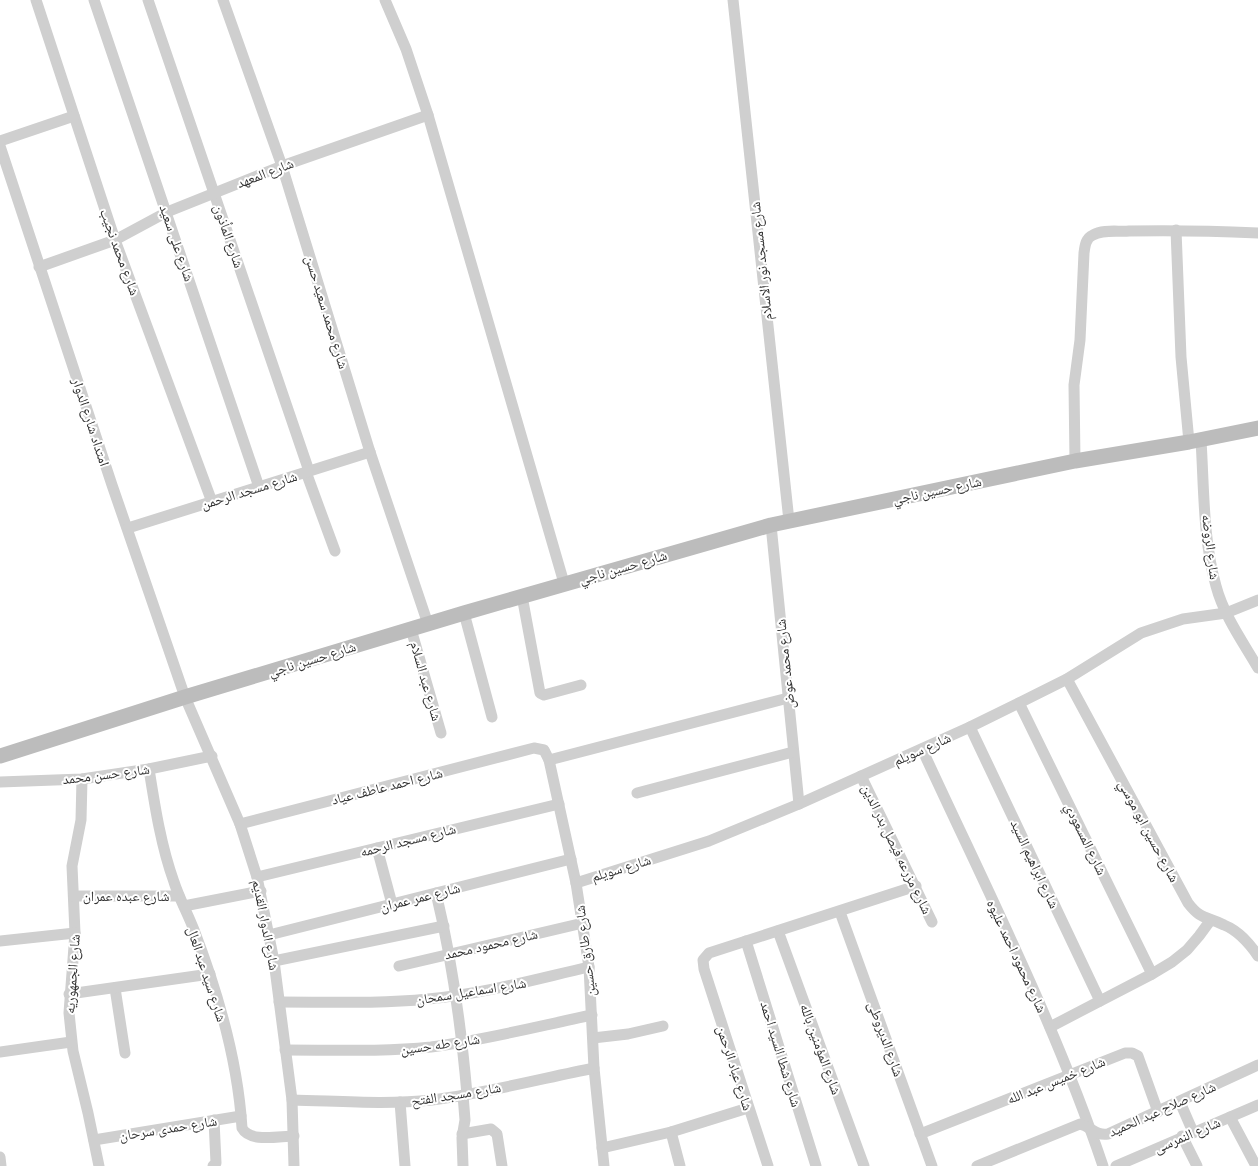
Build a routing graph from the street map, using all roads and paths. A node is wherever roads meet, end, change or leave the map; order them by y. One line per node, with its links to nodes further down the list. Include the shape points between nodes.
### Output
1 (36, 0): 8 (street, شارع محمد نجيب)
2 (94, 0): 13 (street, شارع على سعيد)
3 (148, 0): 12 (street, شارع المأذون)
4 (223, 0): 11 (street, شارع محمد سعيد حسن)
5 (385, 0): 7 (street, via 406,49)
6 (733, 0): 25 (street, شارع مسجد نور الاسلام)
7 (428, 115): 11 (street, شارع المعهد); 29 (street)
8 (74, 116): 9 (street); 16 (street, شارع محمد نجيب)
9 (0, 141)
10 (0, 146): 17 (street, امتداد شارع الدوار)
11 (282, 166): 12 (street, شارع المعهد); 20 (street, شارع محمد سعيد حسن)
12 (214, 193): 13 (street, شارع المعهد); 22 (street, شارع المأذون)
13 (167, 212): 16 (street, شارع المعهد); 23 (street, شارع على سعيد)
14 (1176, 230): 15 (street); 19 (street, شارع الروضه, via 1181,357); 21 (street, via 1095,233 1086,243 1080,340 1074,385)
15 (1258, 233)
16 (115, 240): 17 (street, شارع المعهد); 24 (street, شارع محمد نجيب)
17 (39, 267): 27 (street, امتداد شارع الدوار)
18 (1258, 428): 19 (street, شارع حسين ناجي)
19 (1195, 441): 21 (street, شارع حسين ناجي); 33 (street, شارع الروضه, via 1209,558 1216,588)
20 (370, 452): 22 (street, شارع مسجد الرحمن); 34 (street, شارع محمد سعيد حسن)
21 (1075, 461): 25 (street, شارع حسين ناجي)
22 (308, 472): 23 (street, شارع مسجد الرحمن); 28 (street, شارع المأذون)
23 (259, 487): 24 (street, شارع مسجد الرحمن)
24 (212, 502): 27 (street, شارع مسجد الرحمن)
25 (789, 521): 26 (street, شارع حسين ناجي)
26 (771, 525): 29 (street, شارع حسين ناجي); 40 (street, شارع محمد عوض)
27 (128, 528): 39 (street, امتداد شارع الدوار)
28 (336, 551)
29 (564, 583): 30 (street, شارع حسين ناجي)
30 (522, 596): 32 (street, شارع حسين ناجي); 38 (street, via 540,693)
31 (1258, 600): 33 (street, شارع سويلم)
32 (464, 613): 34 (street, شارع حسين ناجي); 42 (street)
33 (1226, 613): 36 (street, شارع الروضه); 37 (street, شارع سويلم, via 1183,619 1140,633)
34 (428, 624): 35 (street, شارع حسين ناجي)
35 (411, 629): 39 (street, شارع حسين ناجي); 44 (street, شارع عبد السلام)
36 (1258, 668)
37 (1067, 679): 41 (street, شارع سويلم); 70 (street, شارع حسين ابو موسي, via 1188,903 1196,914)
38 (580, 685)
39 (185, 697): 47 (street, شارع حسين ناجي); 48 (street, شارع الدوار القديم)
40 (788, 698): 46 (street, شارع محمد عوض); 49 (street)
41 (1019, 703): 43 (street, شارع سويلم); 85 (street, شارع المسعودي)
42 (492, 717)
43 (970, 727): 45 (street, شارع سويلم); 89 (street, شارع ابراهيم السيد)
44 (441, 733)
45 (922, 749): 51 (street, شارع سويلم); 93 (street, شارع محمود احمد عليوه)
46 (794, 752): 54 (street); 56 (street, شارع محمد عوض)
47 (0, 756)
48 (212, 756): 50 (street, شارع حسن محمد); 57 (street, شارع الدوار القديم)
49 (549, 760): 55 (street, شارع طارق حسين); 57 (street, شارع احمد عاطف عياد, via 544,750 534,748)
50 (149, 769): 52 (street, شارع حسن محمد); 66 (street, شارع سيد عبد العال, via 164,851)
51 (861, 776): 56 (street, شارع سويلم); 62 (street, شارع مزرعه فيصل بدر الدين)
52 (82, 779): 53 (street, شارع حسن محمد); 65 (street, شارع الجمهوريه, via 81,820 72,866)
53 (0, 782)
54 (636, 793)
55 (559, 804): 58 (street, شارع مسجد الرحمه); 59 (street, شارع طارق حسين)
56 (799, 804): 61 (street, شارع سويلم, via 709,841)
57 (240, 824): 60 (street, شارع الدوار القديم)
58 (377, 848): 60 (street, شارع مسجد الرحمه); 67 (street)
59 (571, 859): 61 (street, شارع طارق حسين); 64 (street, شارع عمر عمران)
60 (257, 877): 63 (street, شارع الدوار القديم)
61 (576, 883): 72 (street, شارع طارق حسين)
62 (916, 886): 69 (street); 71 (street, شارع مزرعه فيصل بدر الدين)
63 (261, 891): 68 (street); 76 (street, شارع الدوار القديم)
64 (436, 893): 67 (street, شارع عمر عمران); 73 (street)
65 (74, 896): 66 (street, شارع عبده عمران); 75 (street, شارع الجمهوريه)
66 (179, 896): 68 (street, شارع سيد عبد العال)
67 (392, 904): 76 (street, شارع عمر عمران)
68 (184, 906): 84 (street, شارع سيد عبد العال)
69 (840, 912): 74 (street); 117 (street, شارع الديروطى)
70 (1210, 920): 80 (street, شارع حسين ابو موسي, via 1224,924 1244,938); 85 (street, via 1187,950)
71 (932, 922)
72 (583, 923): 79 (street, شارع محمود محمد); 83 (street, شارع طارق حسين)
73 (444, 926): 79 (street); 81 (street)
74 (778, 931): 78 (street); 135 (street, شارع المؤمنين بالله)
75 (75, 933): 77 (street); 87 (street, شارع الجمهوريه)
76 (269, 935): 81 (street, شارع الدوار القديم)
77 (0, 941)
78 (746, 942): 108 (street, شارع عباد الرحمن, via 709,953 703,960); 134 (street, شارع شطا السيد احمد)
79 (449, 954): 82 (street, شارع محمود محمد); 88 (street)
80 (1258, 956)
81 (274, 961): 90 (street, شارع الدوار القديم)
82 (399, 966)
83 (589, 967): 88 (street, شارع اسماعيل سمحان); 91 (street, شارع طارق حسين)
84 (210, 974): 86 (street); 110 (street, شارع سيد عبد العال, via 222,1016)
85 (1152, 974): 89 (street)
86 (115, 988): 87 (street); 99 (street)
87 (69, 994): 95 (street, شارع الجمهوريه)
88 (456, 996): 90 (street, شارع اسماعيل سمحان, via 371,1002); 96 (street)
89 (1100, 1001): 93 (street)
90 (279, 1002): 97 (street, شارع الدوار القديم)
91 (592, 1015): 94 (street, شارع طارق حسين); 96 (street, شارع طه حسين)
92 (663, 1026): 94 (street)
93 (1050, 1027): 102 (street, شارع محمود احمد عليوه)
94 (593, 1038): 101 (street, شارع طارق حسين)
95 (71, 1042): 98 (street); 120 (street, شارع الجمهوريه)
96 (462, 1042): 97 (street, شارع طه حسين, via 400,1050); 103 (street)
97 (285, 1050): 104 (street, شارع الدوار القديم)
98 (0, 1052)
99 (125, 1052)
100 (1258, 1065): 106 (street, شارع صلاح عبد الحميد)
101 (594, 1068): 103 (street, شارع مسجد الفتح); 121 (street, شارع طارق حسين)
102 (1069, 1075): 109 (street, شارع خميس عبد الله, via 1125,1053 1132,1053 1138,1056 1141,1062); 113 (street, شارع محمود احمد عليوه); 117 (street, شارع خميس عبد الله)
103 (465, 1095): 105 (street, شارع مسجد الفتح); 116 (street)
104 (292, 1100): 105 (street, شارع مسجد الفتح); 118 (street, شارع الدوار القديم)
105 (400, 1102): 128 (street)
106 (1180, 1102): 109 (street, شارع صلاح عبد الحميد); 115 (street)
107 (1258, 1105): 111 (street, شارع النمرسى)
108 (748, 1108): 114 (street); 133 (street, شارع عباد الرحمن)
109 (1158, 1112): 113 (street, شارع صلاح عبد الحميد, via 1108,1134 1101,1135)
110 (241, 1116): 112 (street, شارع حمدى سرحان); 118 (street, شارع سيد عبد العال, via 242,1128 249,1136)
111 (1230, 1117): 115 (street, شارع النمرسى); 142 (street)
112 (214, 1120): 120 (street, شارع حمدى سرحان); 126 (street, via 216,1163)
113 (1091, 1129): 137 (street, شارع صلاح عبد الحميد, via 1080,1124); 138 (street, شارع محمود احمد عليوه)
114 (671, 1132): 121 (street); 132 (street)
115 (1193, 1132): 119 (street, شارع النمرسى)
116 (462, 1134): 129 (street); 130 (street, via 495,1130)
117 (920, 1134): 136 (street, شارع الديروطى)
118 (294, 1136): 127 (street, شارع الدوار القديم)
119 (1182, 1136): 122 (street, شارع النمرسى); 141 (street)
120 (94, 1140): 125 (street, شارع الجمهوريه)
121 (602, 1148): 131 (street, شارع طارق حسين)
122 (1139, 1156): 139 (street, شارع النمرسى); 140 (street)
123 (0, 1157): 124 (street)
124 (1, 1166)
125 (98, 1166)
126 (213, 1166)
127 (294, 1166)
128 (405, 1166)
129 (463, 1166)
130 (502, 1166)
131 (604, 1166)
132 (680, 1166)
133 (768, 1166)
134 (816, 1166)
135 (864, 1166)
136 (932, 1166)
137 (977, 1166)
138 (1104, 1166)
139 (1116, 1166)
140 (1144, 1166)
141 (1197, 1166)
142 (1256, 1166)

